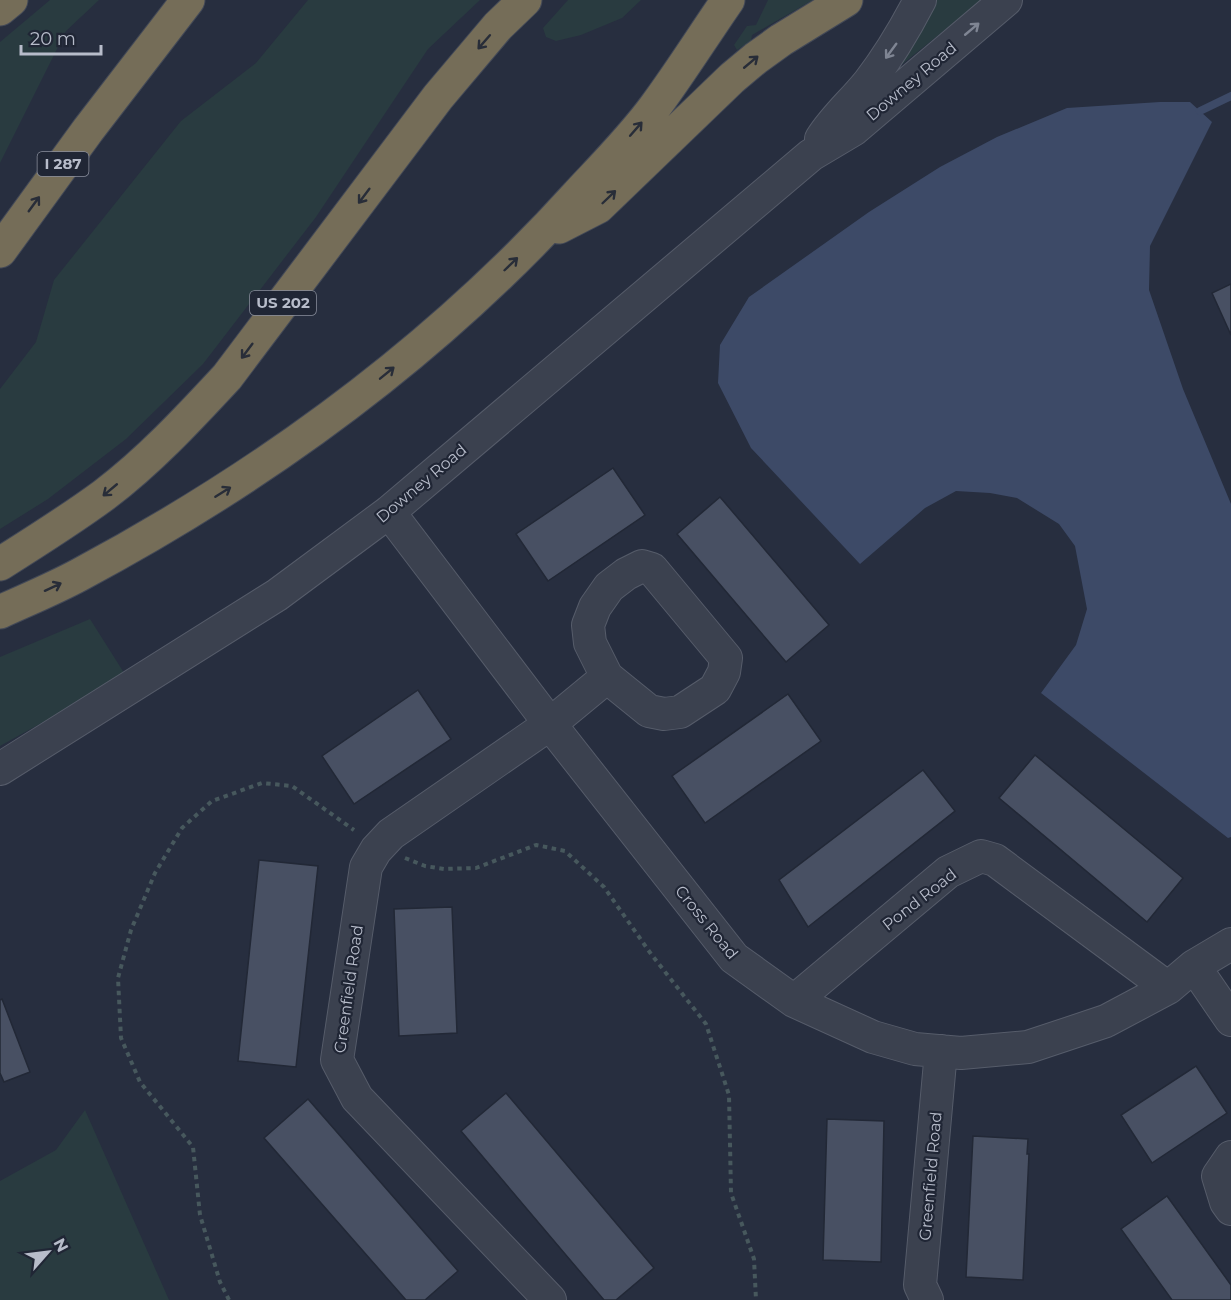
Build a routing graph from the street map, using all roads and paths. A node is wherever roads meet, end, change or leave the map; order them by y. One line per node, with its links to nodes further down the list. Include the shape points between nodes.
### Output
1 (11, 0): 8 (highway)
2 (188, 0): 11 (highway, I 287, one-way to 2)
3 (525, 0): 13 (highway, US 202, one-way to 13, via 438,97 227,377 149,457 105,494)
4 (728, 0): 10 (highway, one-way to 4, via 653,109)
5 (846, 0): 10 (highway, one-way to 5, via 598,207 732,78)
6 (920, 0): 9 (street, Downey Road, one-way to 9, via 902,35 867,84 829,126)
7 (1006, 0): 9 (street, Downey Road, one-way to 7, via 853,130)
8 (0, 9)
9 (811, 155): 12 (street, Downey Road)
10 (541, 236): 14 (highway, one-way to 10, via 78,576 223,492 323,423 412,353)
11 (0, 251)
12 (389, 512): 16 (street, Cross Road); 17 (street, Downey Road, via 277,595)
13 (0, 564)
14 (0, 612)
15 (607, 677): 15 (street, via 649,711 680,712 715,689 726,658 652,569 642,566 609,587 588,625 590,643); 16 (street, Greenfield Road)
16 (550, 724): 18 (street, Greenfield Road, via 391,834); 22 (street, Cross Road, via 734,958)
17 (0, 769)
18 (378, 848): 27 (path, via 292,786 262,783 212,801 182,828 155,873 131,930 118,978 121,1038 140,1082 193,1147 200,1215); 28 (street, Greenfield Road, via 366,867 337,1060 357,1098); 29 (path, via 444,869 476,868 536,845 565,851 604,887 706,1024 729,1095 731,1193 754,1259)
19 (1231, 944): 20 (street, Cross Road)
20 (1194, 966): 21 (street, Cross Road); 23 (street)
21 (1168, 988): 22 (street, Pond Road, via 995,860 981,856 948,872); 24 (street, Cross Road, via 1106,1021 1028,1047)
22 (794, 1001): 24 (street, Cross Road, via 873,1037)
23 (1231, 1020)
24 (940, 1052): 30 (street, Greenfield Road, via 920,1285)
25 (1231, 1156): 26 (street, via 1218,1176)
26 (1231, 1209)
27 (229, 1300)
28 (550, 1300)
29 (756, 1300)
30 (927, 1300)

